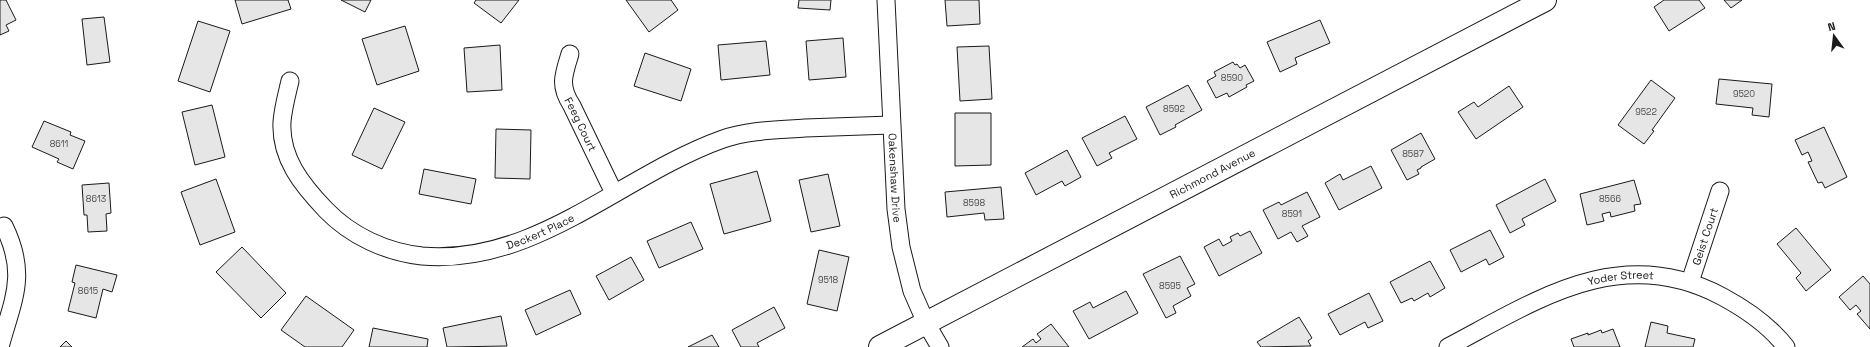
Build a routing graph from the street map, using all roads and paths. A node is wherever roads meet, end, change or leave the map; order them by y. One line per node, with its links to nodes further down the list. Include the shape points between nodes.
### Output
1 (886, 0): 5 (street, Oakenshaw Drive)
2 (1545, 0): 10 (street, Richmond Avenue)
3 (570, 54): 7 (street, Feeg Court, via 562,84 565,96)
4 (290, 81): 7 (street, Deckert Place, via 282,122 283,143 298,180 334,219 362,238 387,249 433,257 464,256 493,250 516,243 567,220)
5 (892, 124): 7 (street, Deckert Place, via 751,132 704,147); 10 (street, Oakenshaw Drive, via 896,209 901,247 912,291)
6 (1720, 191): 9 (street, Geist Court)
7 (614, 193)
8 (4, 226): 11 (street, via 17,260 18,278)
9 (1690, 282): 14 (street, Yoder Street, via 1644,275 1591,280 1543,297); 15 (street, Yoder Street, via 1751,314)
10 (926, 323): 12 (street, Richmond Avenue); 13 (street, Oakenshaw Drive)
11 (0, 347)
12 (880, 347)
13 (940, 347)
14 (1448, 347)
15 (1786, 347)

